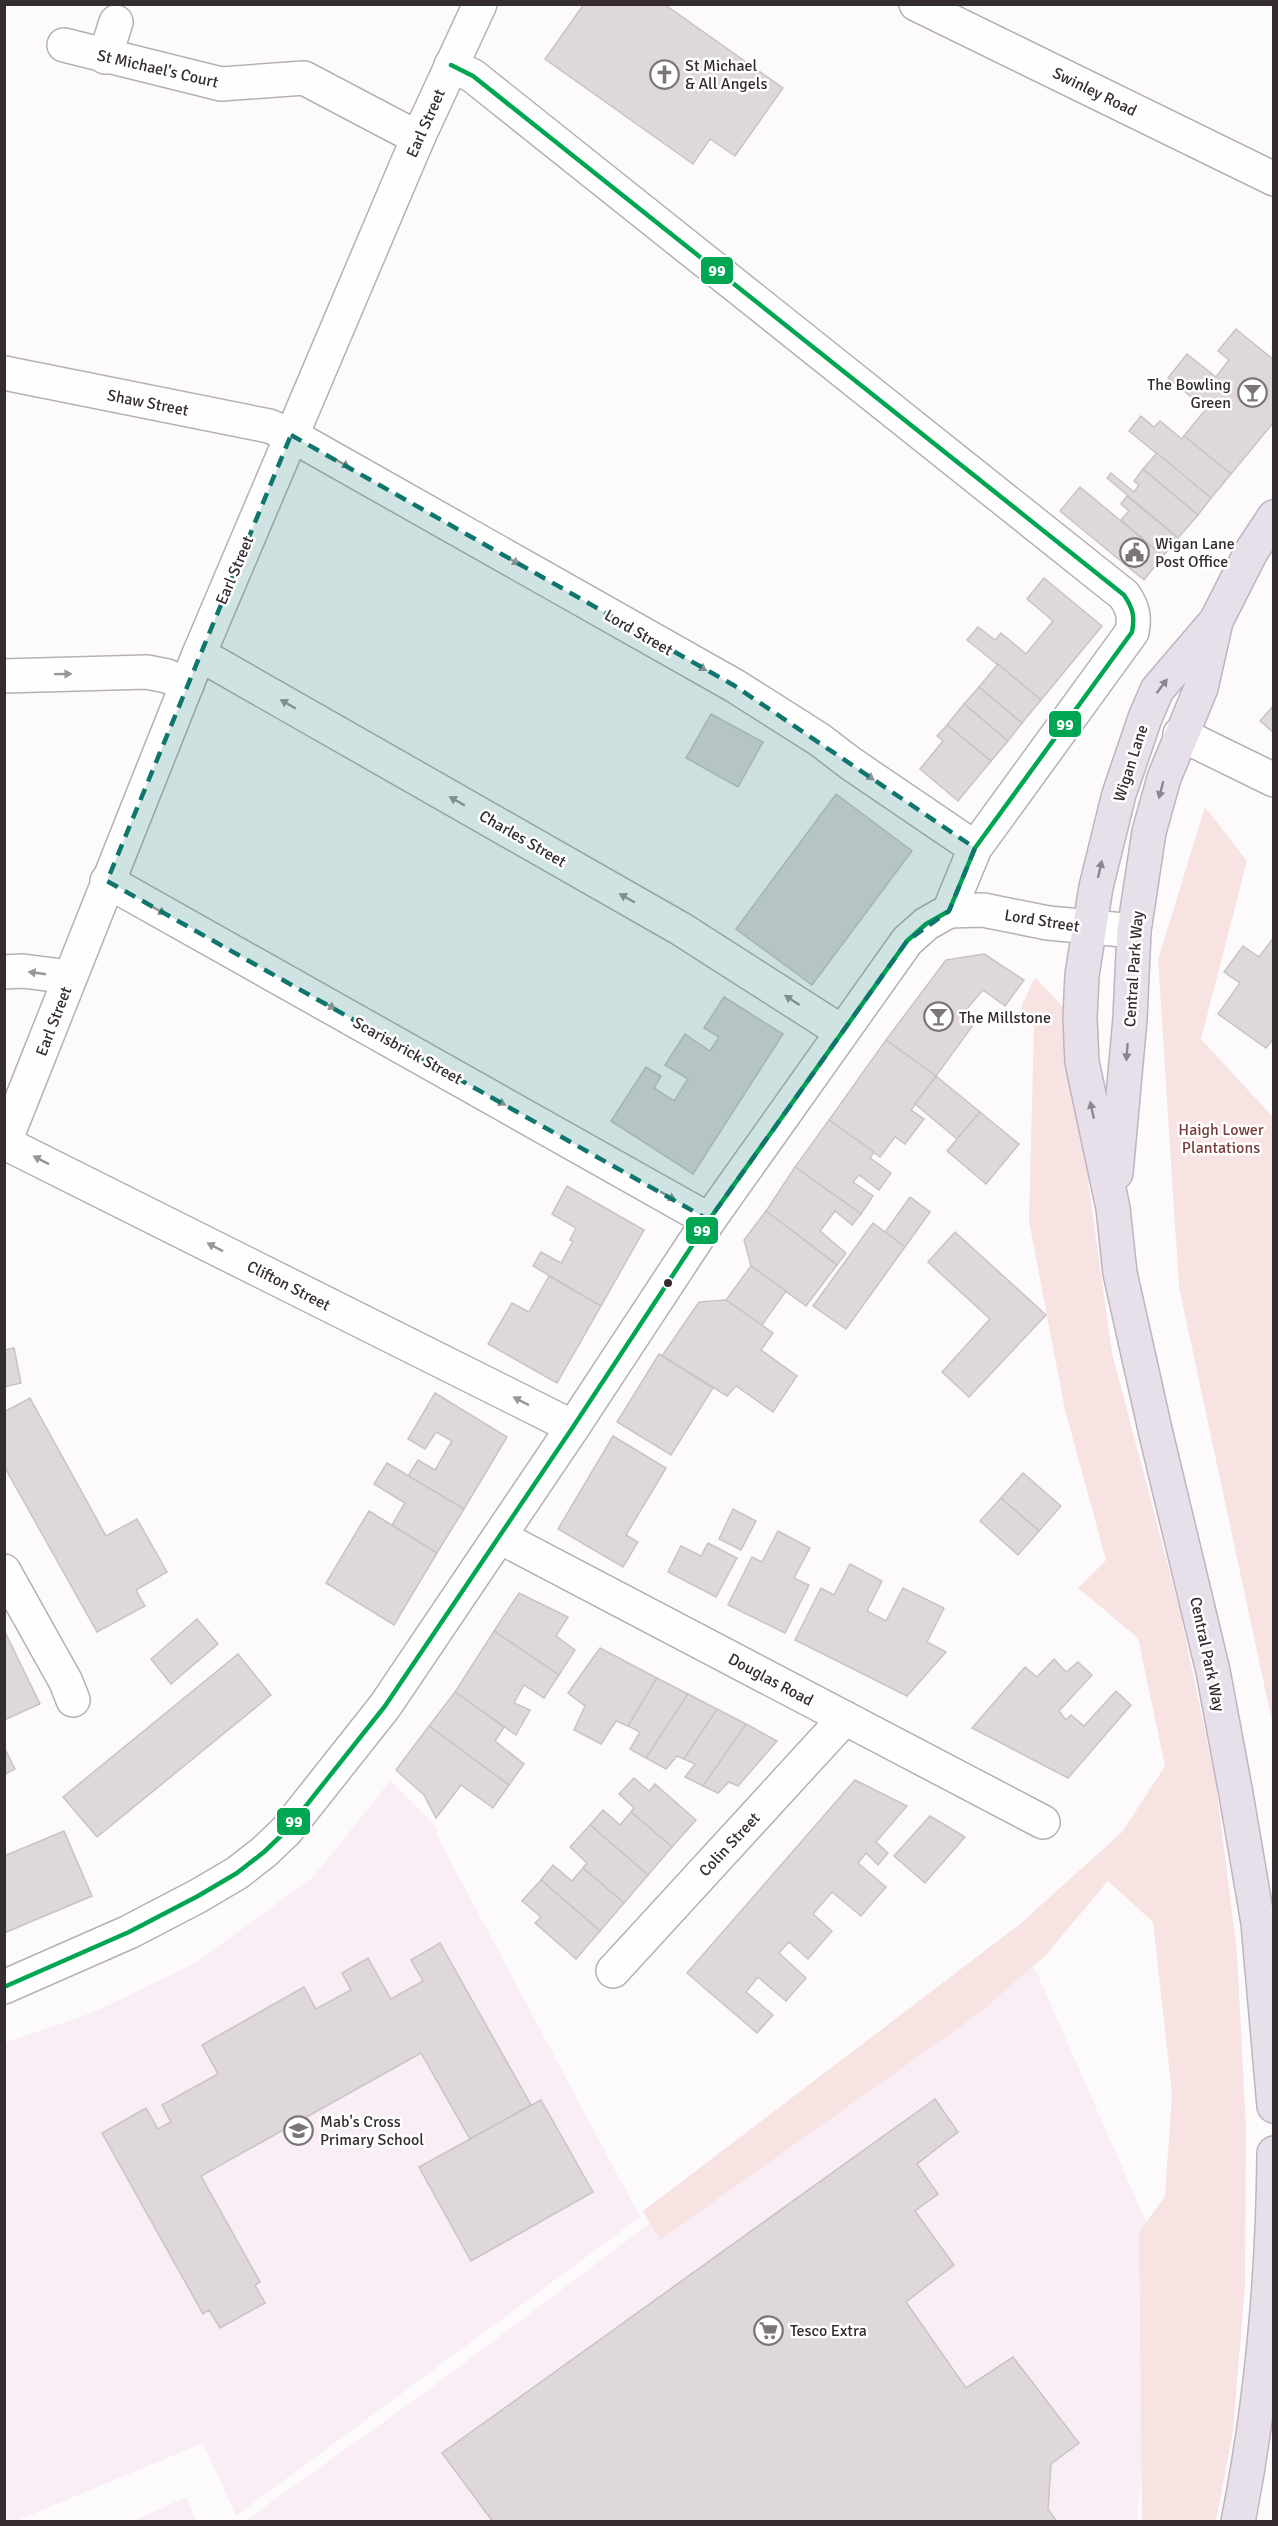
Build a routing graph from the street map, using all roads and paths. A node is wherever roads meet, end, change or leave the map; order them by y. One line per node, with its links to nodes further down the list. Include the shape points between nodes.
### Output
1 (480, 4): 6 (street, Earl Street)
2 (916, 4): 8 (street, Swinley Road)
3 (116, 22): 5 (street)
4 (64, 45): 5 (street, St Michael's Court)
5 (105, 57): 7 (street, St Michael's Court, via 221,84 304,78)
6 (451, 65): 7 (street, Earl Street); 18 (street, via 473,76 1124,595 1131,606 1132,632)
7 (418, 138): 10 (street, Earl Street)
8 (1274, 179)
9 (4, 373): 10 (street, Shaw Street, via 269,426)
10 (291, 435): 13 (street, Earl Street); 18 (street, Lord Street, one-way to 18, via 735,686)
11 (1272, 521): 12 (highway, Wigan Lane)
12 (1215, 621): 16 (highway, Wigan Lane, via 1201,688); 21 (highway, Wigan Lane, one-way to 12, via 1119,794 1145,718 1157,690)
13 (199, 654): 15 (street, Earl Street); 25 (street, Charles Street, one-way to 13, via 672,924)
14 (4, 676): 15 (street, one-way to 15, via 147,672)
15 (187, 686): 19 (street, Earl Street)
16 (1180, 734): 17 (street); 22 (highway, Central Park Way, one-way to 22, via 1149,832)
17 (1274, 780)
18 (975, 848): 20 (street)
19 (107, 881): 24 (street, Earl Street); 28 (street, Scarisbrick Street, one-way to 28)
20 (949, 911): 21 (street, Lord Street, via 983,910); 25 (street, via 907,941)
21 (1089, 927): 22 (street, Lord Street); 27 (highway, Central Park Way, one-way to 21, via 1082,1062 1082,975)
22 (1134, 931): 27 (highway, Central Park Way, one-way to 27)
23 (4, 972): 24 (street, one-way to 23)
24 (69, 977): 26 (street, Earl Street)
25 (842, 1032): 28 (street)
26 (5, 1143): 29 (street, Clifton Street, one-way to 26)
27 (1113, 1208): 37 (highway, Central Park Way, via 1120,1272 1213,1671 1236,1794 1258,1923)
28 (709, 1220): 29 (street)
29 (573, 1427): 30 (street)
30 (500, 1537): 33 (street, Douglas Road); 36 (street, via 385,1706 286,1831 264,1852 208,1890 139,1926)
31 (4, 1571): 32 (street)
32 (73, 1700)
33 (845, 1718): 34 (street, Douglas Road); 35 (street, Colin Street)
34 (1043, 1822)
35 (614, 1971)
36 (4, 1987)
37 (1274, 2106)
38 (1274, 2153): 39 (highway, via 1266,2341)
39 (1238, 2522)

